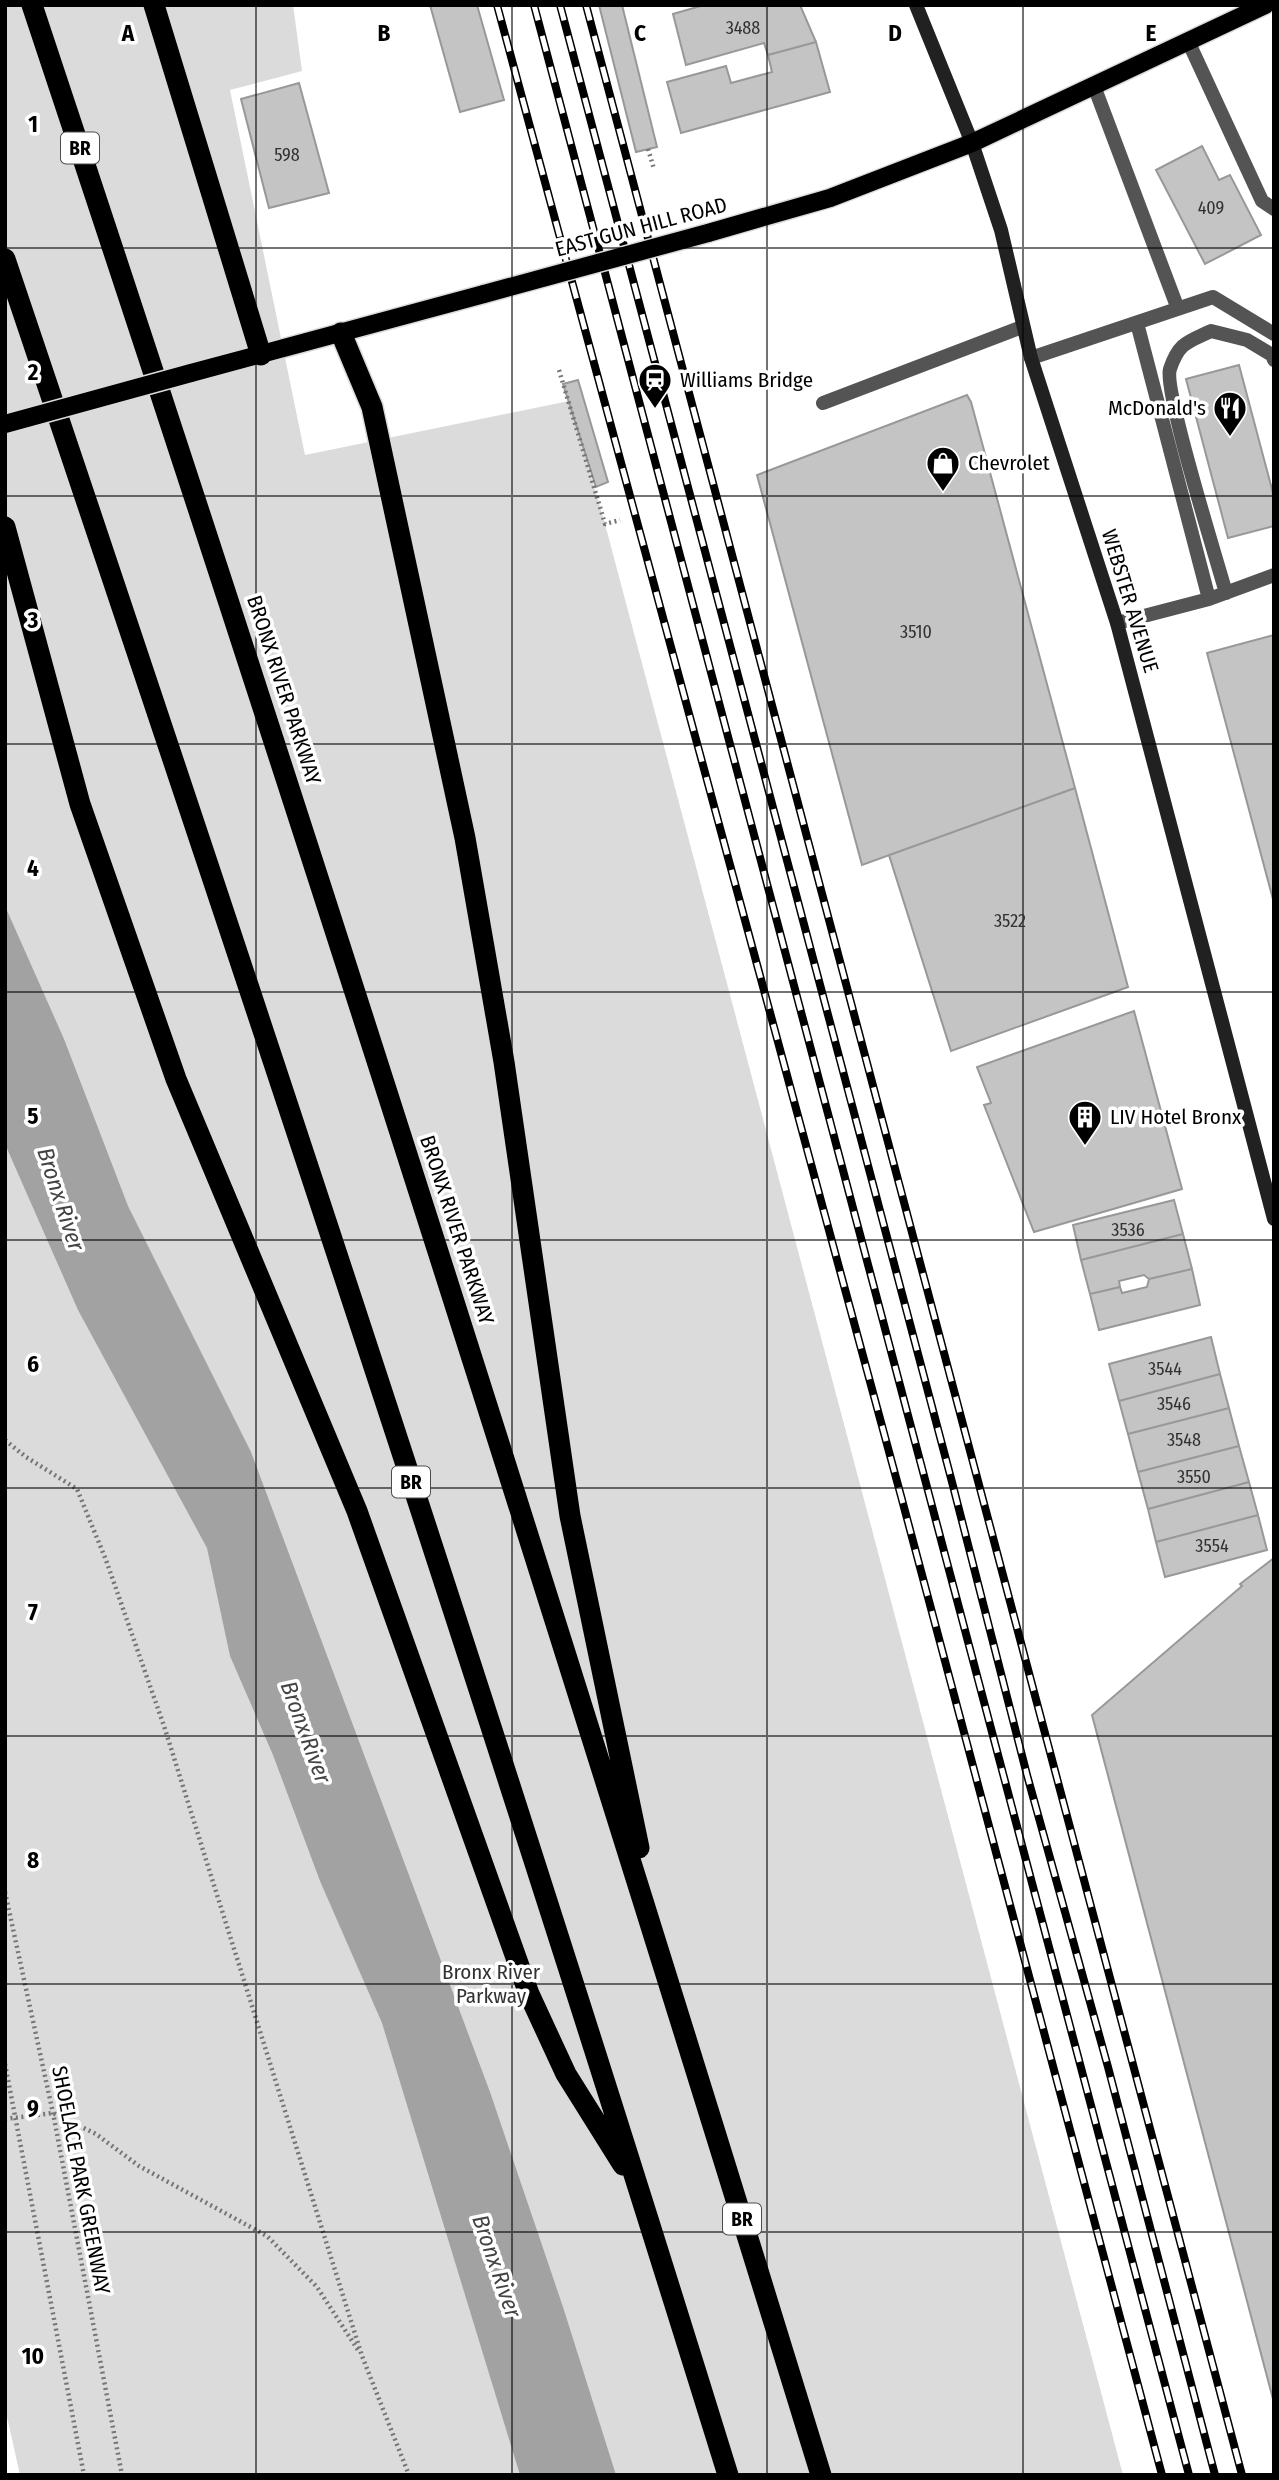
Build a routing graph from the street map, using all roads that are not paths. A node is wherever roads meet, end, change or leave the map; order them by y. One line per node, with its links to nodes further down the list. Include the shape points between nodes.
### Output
1 (32, 5): 26 (highway, BRONX RIVER PARKWAY / BR, via 291,791)
2 (154, 5): 15 (highway)
3 (916, 5): 7 (main road, WEBSTER AVENUE)
4 (1265, 5): 5 (main road, EAST GUN HILL ROAD)
5 (1188, 41): 6 (main road, EAST GUN HILL ROAD); 8 (lane, via 1262,201)
6 (1094, 86): 7 (main road, EAST GUN HILL ROAD); 10 (lane)
7 (972, 143): 12 (main road, WEBSTER AVENUE, via 1001,230); 13 (main road, EAST GUN HILL ROAD, bridge, via 830,198)
8 (1274, 209)
9 (5, 259): 27 (highway, BR, via 299,1139)
10 (1178, 309): 11 (lane); 14 (lane, via 1213,297)
11 (1137, 323): 16 (lane); 23 (lane)
12 (1022, 327): 16 (main road, WEBSTER AVENUE); 18 (lane)
13 (341, 333): 15 (main road, EAST GUN HILL ROAD); 26 (highway, via 372,407 465,838 504,1062 570,1516)
14 (1274, 334)
15 (261, 355): 19 (main road, EAST GUN HILL ROAD, bridge)
16 (1031, 358): 24 (main road, WEBSTER AVENUE)
17 (1274, 360): 22 (lane, via 1247,340 1211,331 1181,345 1168,372)
18 (823, 403)
19 (5, 424)
20 (5, 527): 27 (highway, via 79,804 176,1079 357,1511 529,1994 566,2074)
21 (1274, 575): 22 (lane)
22 (1227, 593): 23 (lane)
23 (1209, 599): 24 (lane)
24 (1117, 623): 25 (main road, WEBSTER AVENUE)
25 (1274, 1219)
26 (663, 1964): 29 (highway, BRONX RIVER PARKWAY / BR)
27 (640, 2193): 28 (highway, BR)
28 (729, 2475)
29 (821, 2475)

